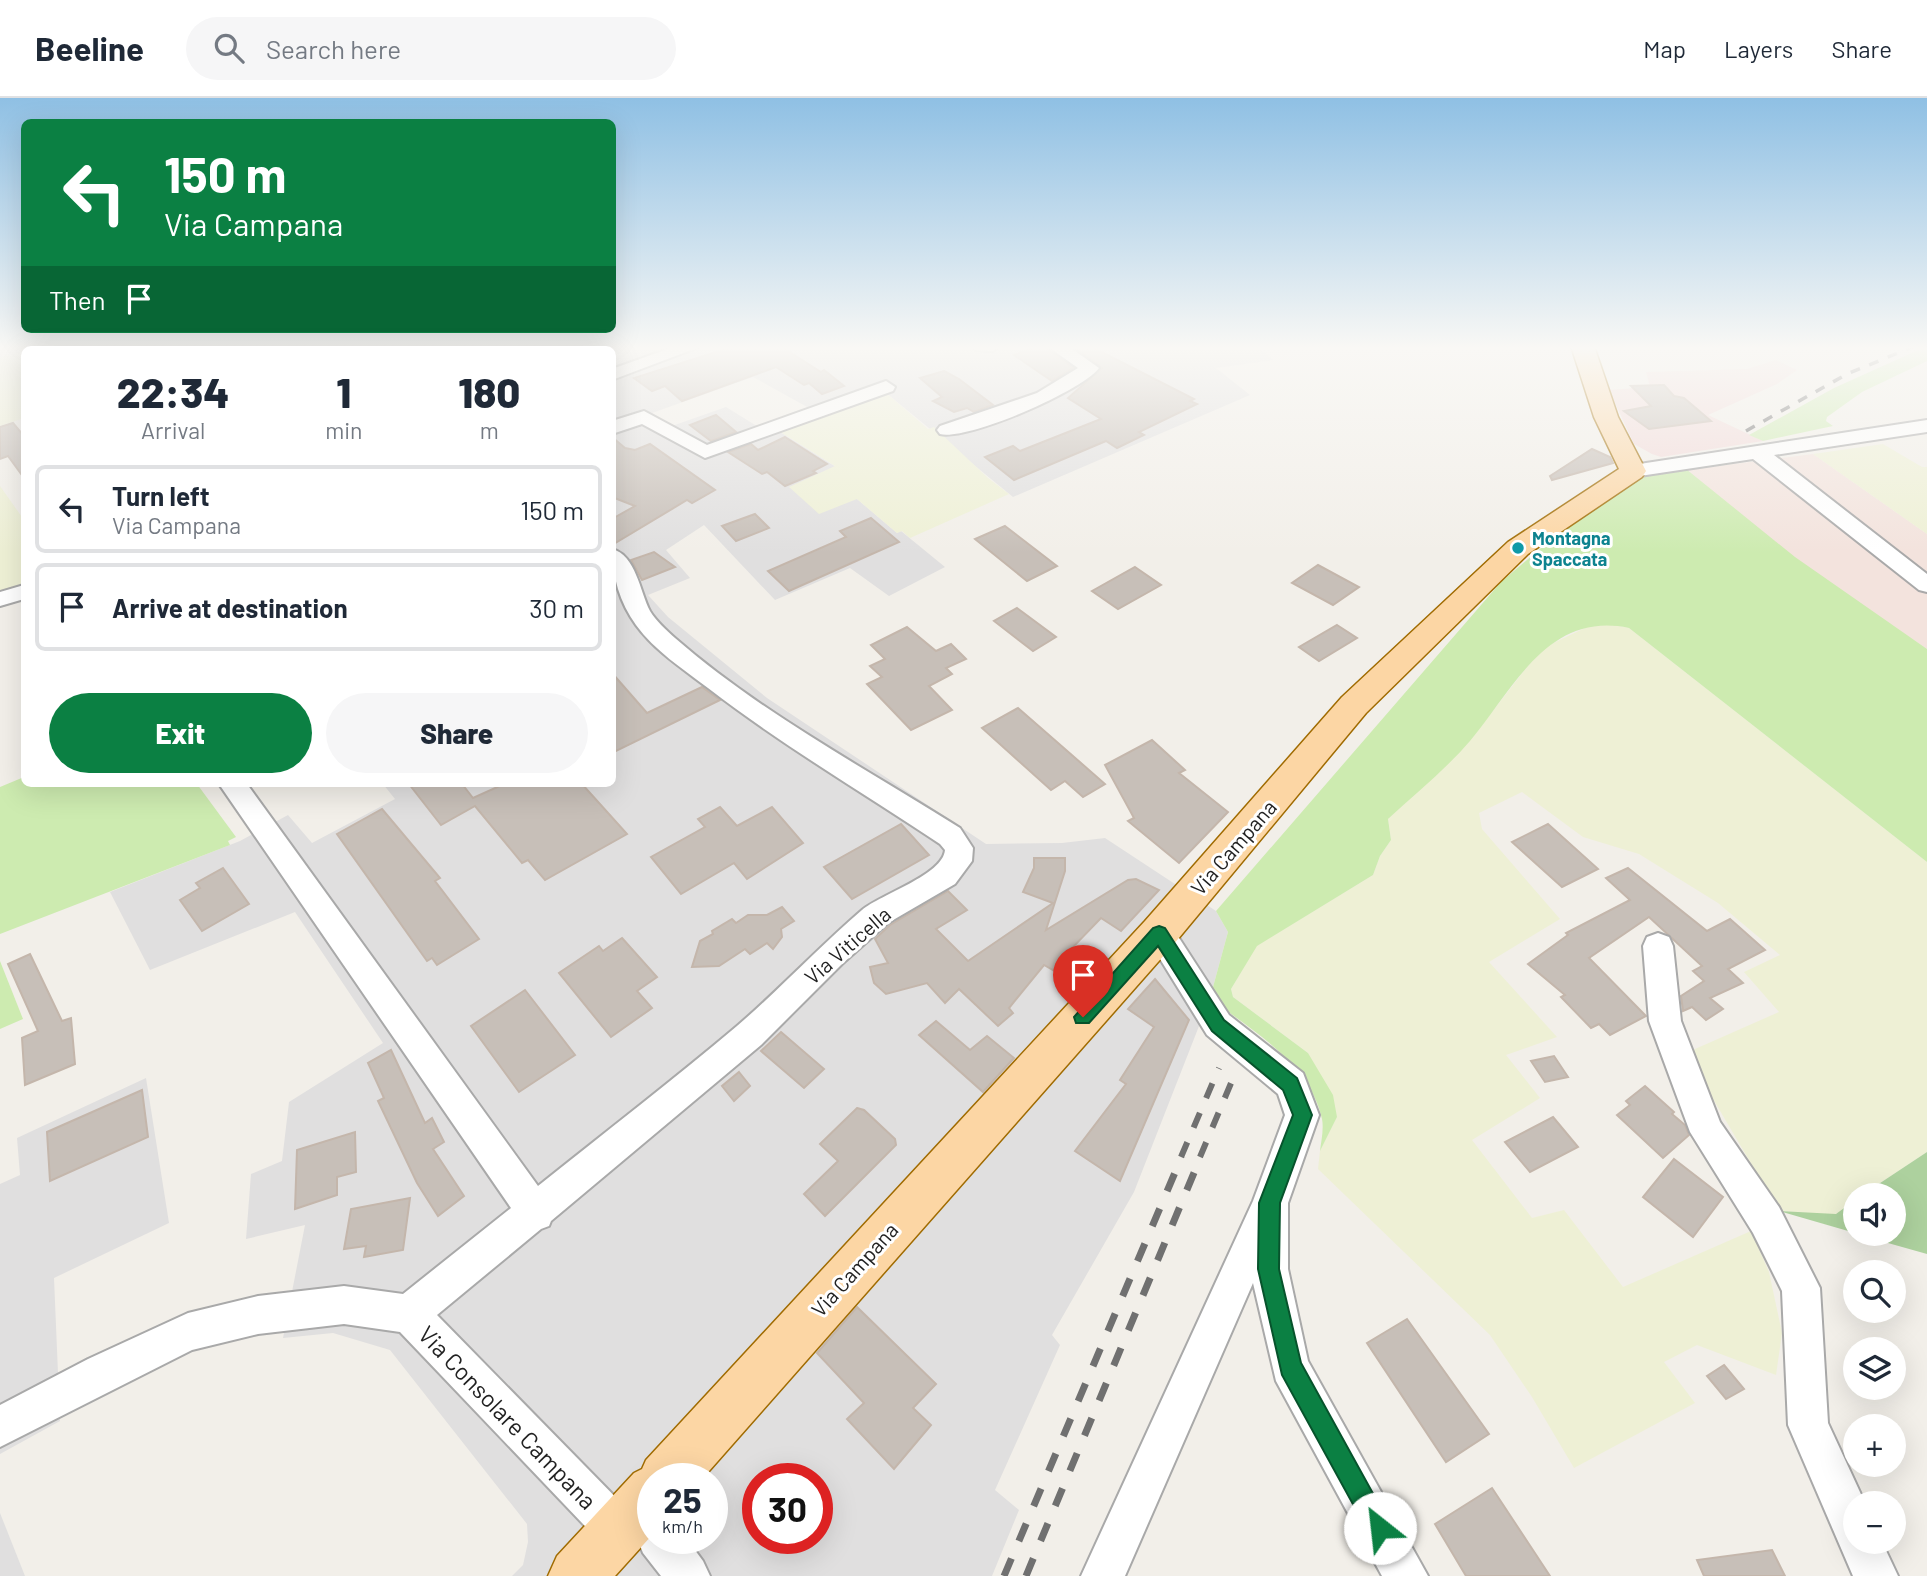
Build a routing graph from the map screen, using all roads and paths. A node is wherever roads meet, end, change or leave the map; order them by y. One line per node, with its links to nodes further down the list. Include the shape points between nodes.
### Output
1 (801, 415): 5 (street, via 705,452 644,417)
2 (1001, 415): 6 (street)
3 (1605, 415): 8 (main road)
4 (1927, 426): 7 (street, Via Campana)
5 (616, 427)
6 (947, 430)
7 (1758, 453): 8 (street, Via Campana); 10 (street)
8 (1633, 471): 14 (main road, Via Campana, via 1518,548 1354,705)
9 (616, 560): 17 (street, Via Viticella, via 647,625 676,652 788,736 950,836 959,848 958,861 945,876 878,914 750,1035)
10 (1927, 585)
11 (21, 593): 12 (street)
12 (0, 599)
13 (234, 787): 17 (street)
14 (1159, 933): 16 (street, via 1218,1026 1291,1084 1303,1115); 20 (main road, Via Campana)
15 (1658, 946): 21 (street, via 1665,1021 1707,1132 1766,1220 1801,1288 1808,1425)
16 (1270, 1203): 28 (street); 29 (street, via 1269,1269 1290,1367)
17 (536, 1213): 18 (street, Via Viticella)
18 (409, 1314): 19 (street, Via Consolare Campana, via 344,1305 258,1315 188,1332); 22 (street, Via Consolare Campana)
19 (0, 1427)
20 (692, 1463)
21 (1843, 1503)
22 (637, 1506)
23 (637, 1523): 26 (main road, Via Campana)
24 (673, 1554): 27 (street, Via Consolare Campana)
25 (1866, 1554): 30 (street)
26 (577, 1576)
27 (688, 1576)
28 (1103, 1576)
29 (1406, 1576)
30 (1876, 1576)

